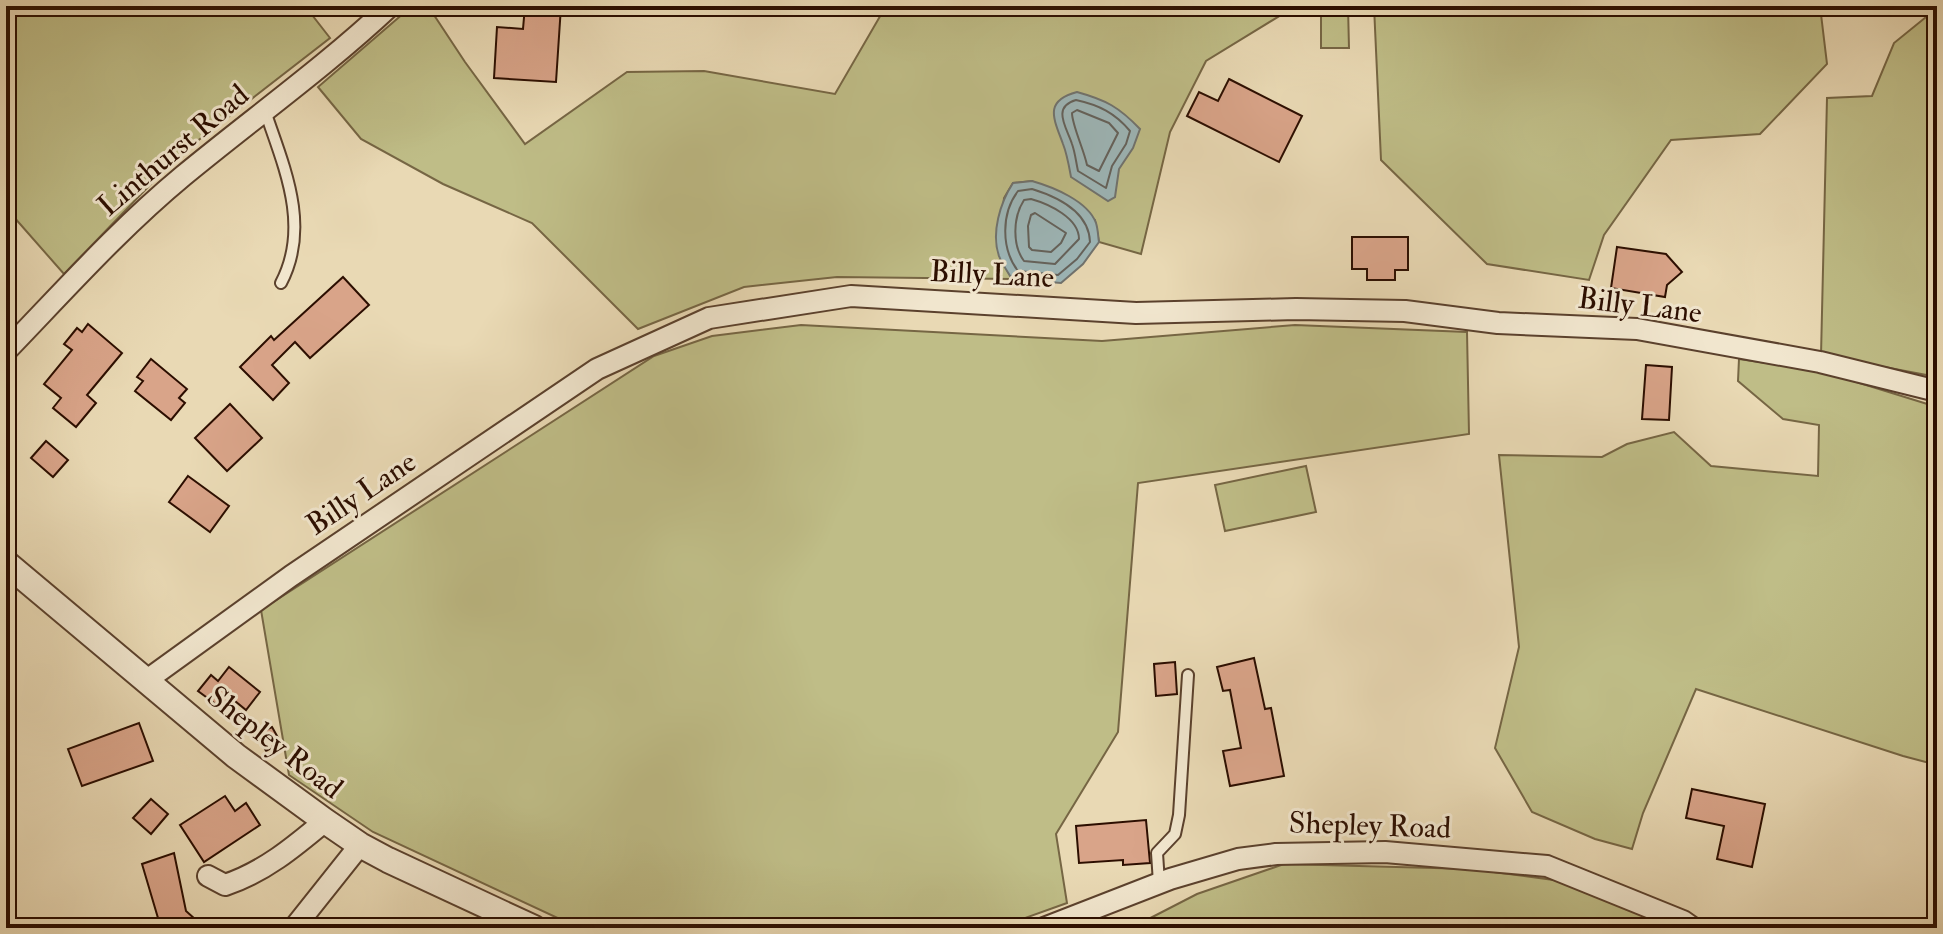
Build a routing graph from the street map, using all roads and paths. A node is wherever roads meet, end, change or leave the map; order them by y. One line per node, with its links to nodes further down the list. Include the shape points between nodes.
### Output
1 (390, 6): 2 (street, Linthurst Road)
2 (265, 111): 3 (lane, via 292,191 295,217 293,251); 4 (street, Linthurst Road, via 181,177)
3 (281, 283)
4 (6, 351)
5 (1937, 391): 8 (street, Billy Lane, via 1820,362 1637,329 1498,323 1405,311 1136,313 851,296 709,318 597,369)
6 (6, 563): 8 (street, Shepley Road)
7 (1188, 675): 12 (lane, via 1179,815 1175,834 1157,853)
8 (147, 680): 9 (street, Shepley Road, via 236,756)
9 (325, 821): 10 (street, Shepley Road); 11 (street, via 280,858 238,881 225,885)
10 (360, 845): 13 (street); 14 (street, Shepley Road)
11 (208, 876)
12 (1159, 883): 15 (street, Shepley Road); 16 (street, Shepley Road, via 1238,859 1385,852 1547,866)
13 (294, 928)
14 (534, 928)
15 (1044, 928)
16 (1693, 928)

